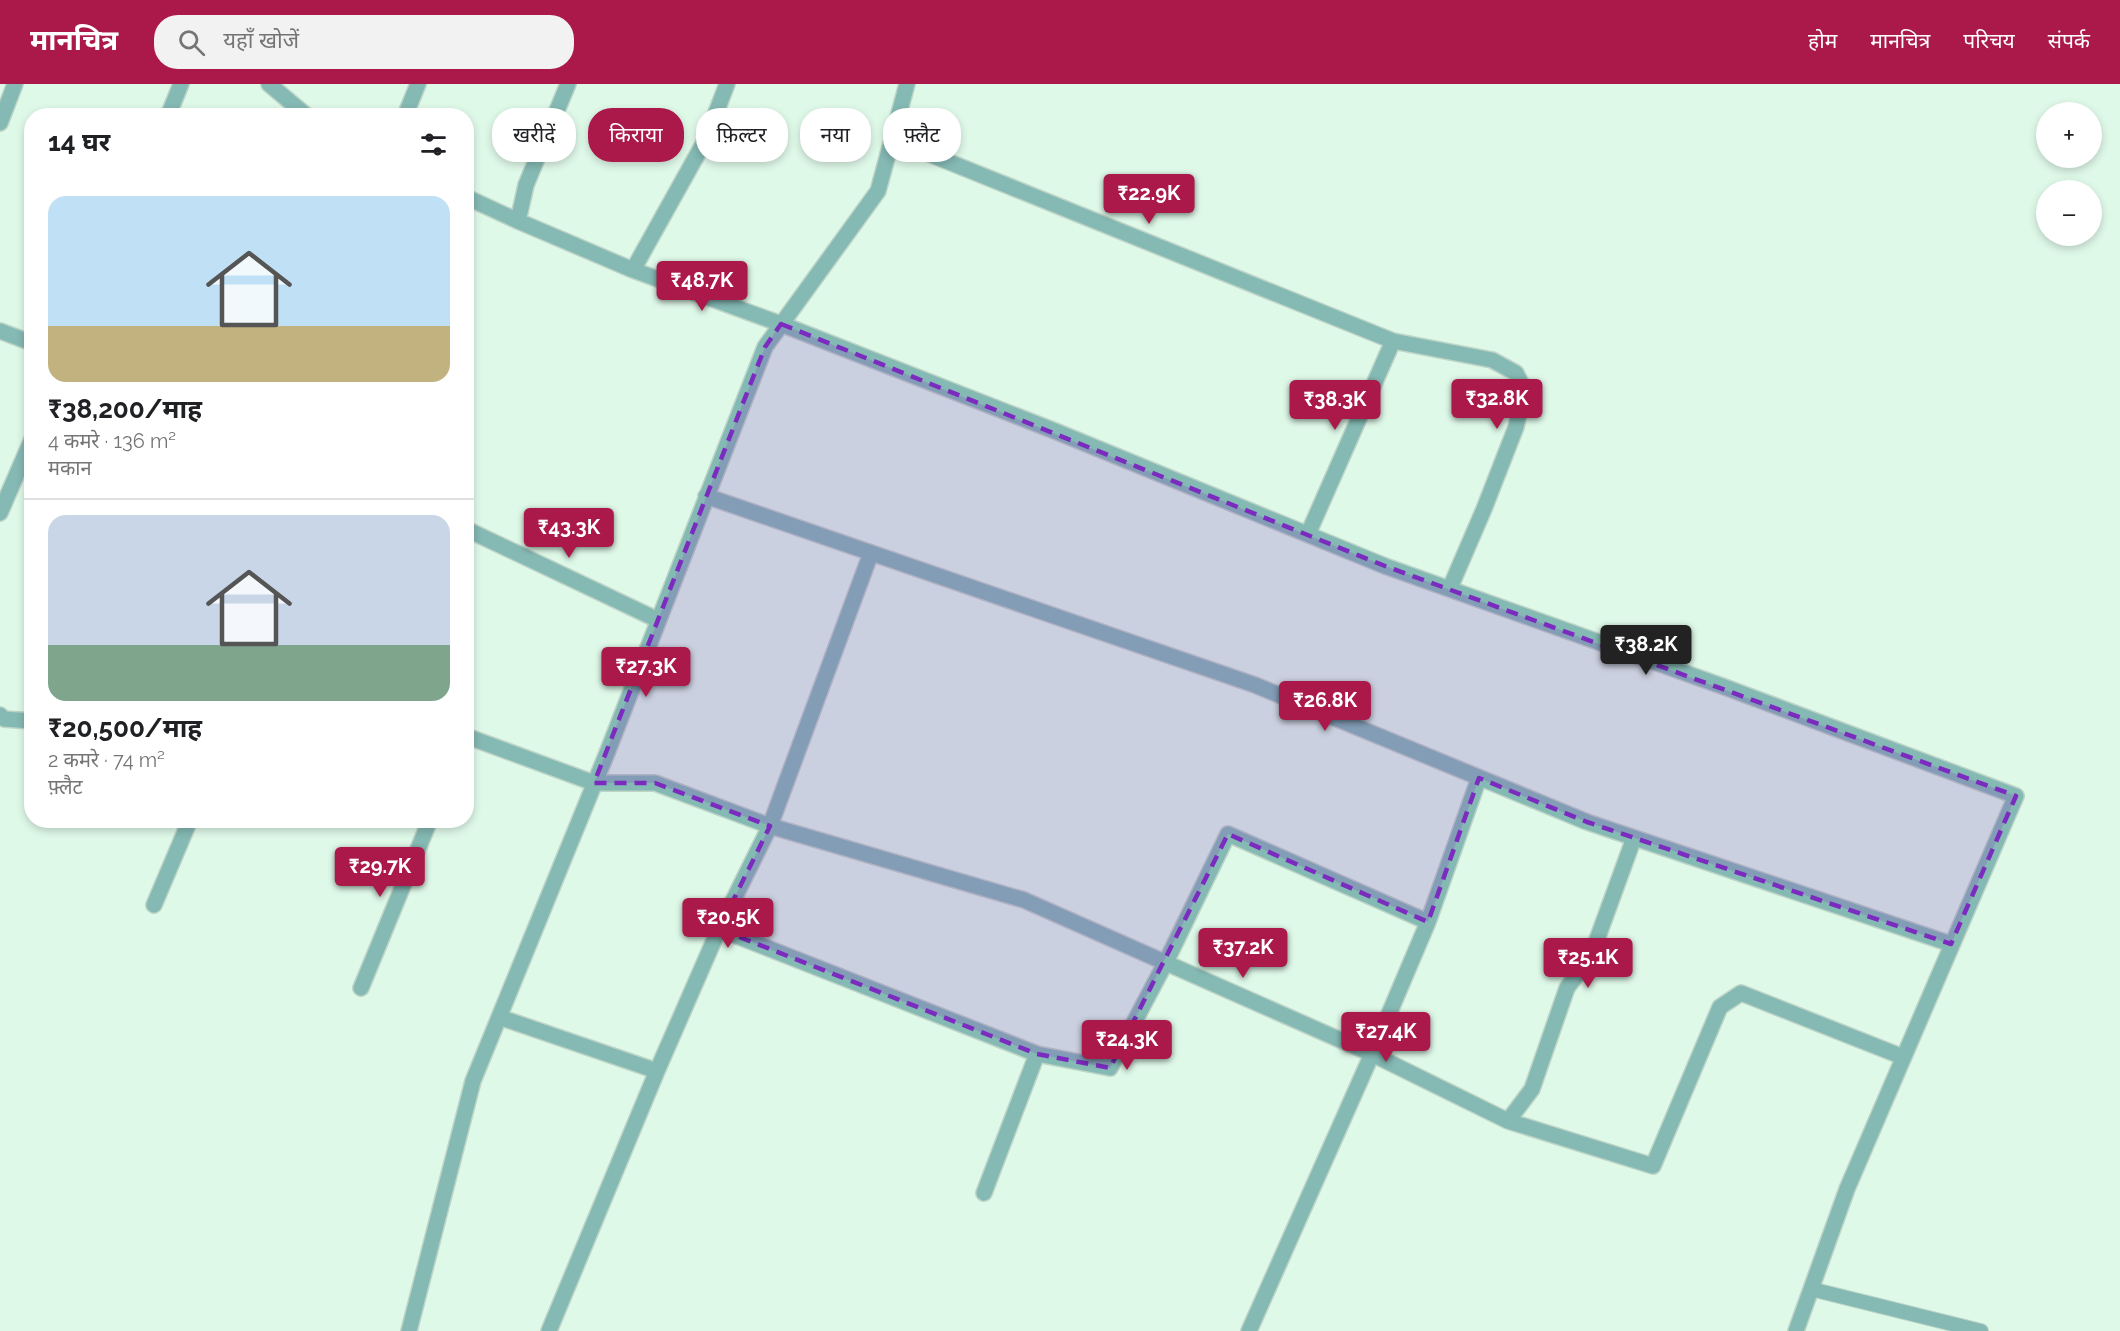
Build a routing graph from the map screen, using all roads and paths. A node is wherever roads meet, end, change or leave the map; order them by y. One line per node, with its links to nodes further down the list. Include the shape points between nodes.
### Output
1 (15, 84): 12 (street)
2 (181, 84): 8 (street)
3 (269, 84): 9 (street)
4 (418, 84): 10 (street)
5 (568, 84): 16 (street, via 526,185)
6 (727, 84): 17 (street, via 706,139)
7 (908, 84): 11 (street)
8 (171, 108)
9 (298, 108)
10 (408, 108)
11 (901, 108)
12 (0, 123)
13 (886, 162): 18 (street, via 878,191)
14 (949, 162): 21 (street)
15 (474, 201): 16 (street)
16 (518, 221): 17 (street)
17 (633, 270): 18 (street)
18 (781, 324): 23 (street, via 765,347); 26 (street)
19 (0, 331): 20 (street)
20 (24, 340)
21 (1393, 342): 26 (street); 28 (street, via 1492,360 1516,373 1524,389 1516,427)
22 (24, 458): 24 (street)
23 (706, 496): 27 (street); 29 (street)
24 (0, 513)
25 (474, 533): 29 (street)
26 (1308, 534): 28 (street)
27 (871, 553): 33 (street, via 1256,685); 35 (street)
28 (1449, 588): 42 (street, via 2016,796)
29 (658, 620): 34 (street)
30 (0, 715): 31 (street, via 4,719)
31 (24, 720)
32 (474, 739): 34 (street)
33 (1479, 778): 38 (street); 40 (street)
34 (594, 783): 35 (street, via 655,783); 45 (street)
35 (770, 826): 41 (street); 43 (street, via 1024,900)
36 (187, 828): 39 (street)
37 (427, 828): 44 (street)
38 (1634, 838): 42 (street); 50 (street, via 1591,956 1567,988 1532,1089)
39 (154, 905)
40 (1428, 922): 43 (street, via 1228,834); 47 (street)
41 (719, 929): 46 (street); 49 (street)
42 (1951, 944): 48 (street)
43 (1166, 962): 46 (street, via 1110,1068); 47 (street)
44 (361, 988)
45 (499, 1017): 49 (street); 53 (street, via 473,1081)
46 (1038, 1054): 51 (street)
47 (1372, 1054): 50 (street); 55 (street)
48 (1903, 1057): 50 (street, via 1741,993 1720,1007 1653,1166); 52 (street, via 1847,1189)
49 (657, 1071): 54 (street)
50 (1508, 1121)
51 (984, 1193)
52 (1811, 1289): 56 (street); 57 (lane)
53 (410, 1331)
54 (549, 1331)
55 (1249, 1331)
56 (1796, 1331)
57 (1981, 1331)

